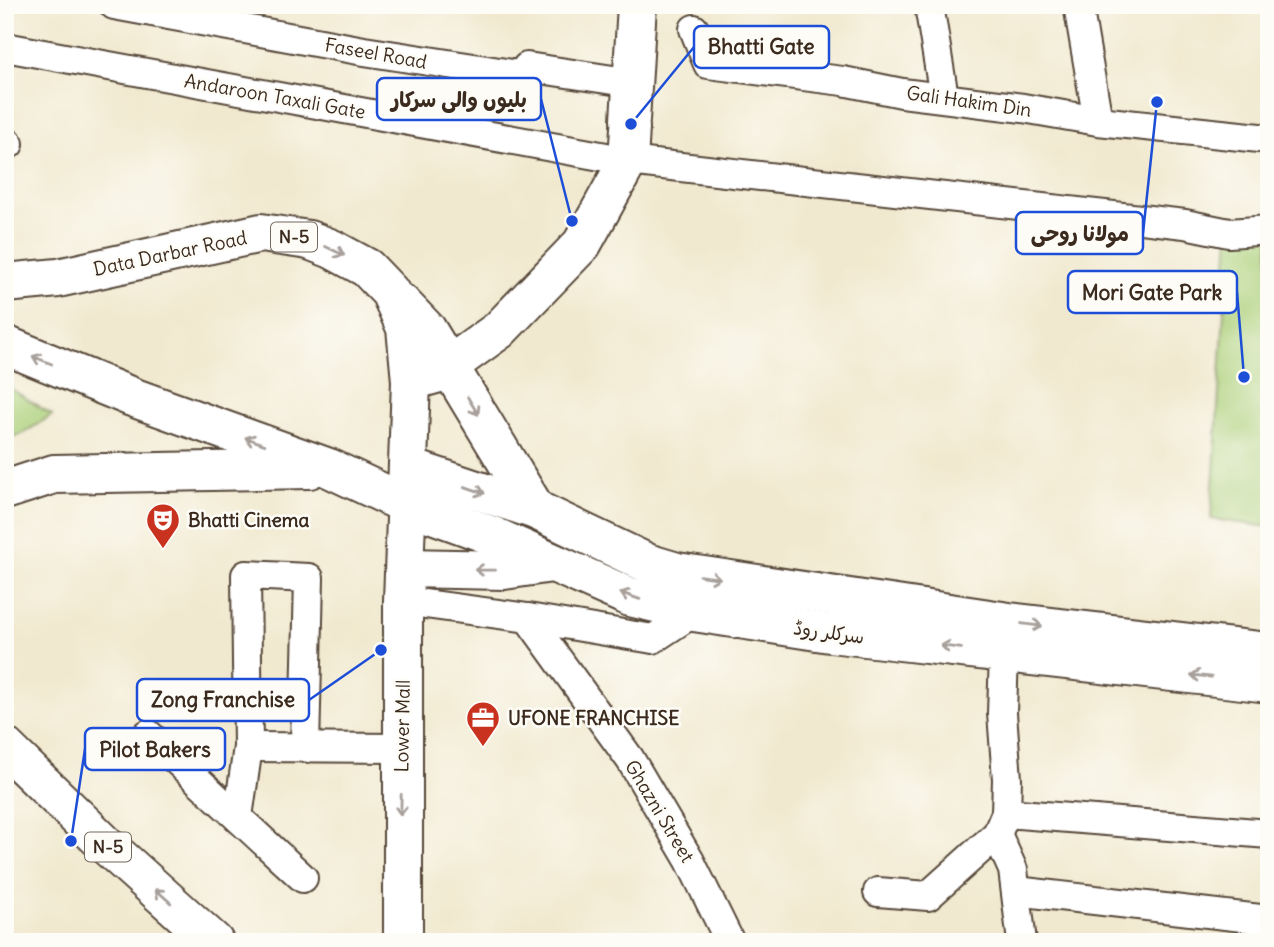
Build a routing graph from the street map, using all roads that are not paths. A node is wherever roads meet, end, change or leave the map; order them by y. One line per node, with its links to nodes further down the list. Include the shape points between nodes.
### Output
1 (114, 5): 9 (street, Faseel Road, via 445,65 525,76 527,67)
2 (638, 5): 9 (main road)
3 (929, 5): 7 (street)
4 (1079, 5): 8 (street)
5 (694, 29): 7 (street, Gali Hakim Din, via 708,64)
6 (5, 47): 9 (street, Andaroon Taxali Gate)
7 (944, 97): 8 (street, Gali Hakim Din)
8 (1098, 121): 10 (street, Gali Hakim Din)
9 (630, 123): 11 (street, via 1229,233); 15 (main road, via 582,244 516,315)
10 (1269, 139)
11 (1269, 230)
12 (5, 283): 13 (main road, Data Darbar Road / N-5, one-way to 13, via 58,278 261,233 309,240 332,249 367,268)
13 (390, 292): 15 (main road, via 427,330); 16 (main road, Data Darbar Road / N-5, via 406,328)
14 (5, 345): 17 (main road, one-way to 14, via 132,397)
15 (450, 366): 16 (main road, via 432,377); 20 (main road, one-way to 20)
16 (411, 381): 18 (main road, Data Darbar Road / N-5)
17 (329, 468): 18 (main road); 19 (main road, via 54,474)
18 (409, 486): 20 (main road, سرکلر روڈ, one-way to 20); 21 (main road, سرکلر روڈ, via 493,536); 22 (main road, Lower Mall / N-5)
19 (5, 490)
20 (536, 510): 25 (main road, سرکلر روڈ, one-way to 25, via 647,564 677,572 1009,622)
21 (552, 563): 22 (main road, one-way to 22); 23 (main road, سرکلر روڈ, one-way to 21, via 630,597)
22 (404, 585): 24 (street); 32 (main road, Lower Mall / N-5)
23 (694, 612): 24 (street, via 653,639); 26 (main road, سرکلر روڈ, one-way to 23)
24 (528, 618): 42 (street, Ghazni Street, via 630,759 690,861)
25 (1269, 652)
26 (1004, 654): 27 (main road, سرکلر روڈ, one-way to 26); 34 (street, via 1007,779)
27 (1269, 683)
28 (148, 734): 33 (street)
29 (5, 747): 40 (main road, N-5, one-way to 29)
30 (248, 747): 31 (street); 31 (street, via 246,575 309,578); 33 (street)
31 (305, 748): 32 (street)
32 (402, 748): 41 (main road, Lower Mall / N-5, one-way to 41)
33 (238, 817): 36 (street)
34 (1001, 823): 35 (street); 37 (street); 38 (street, via 928,896)
35 (1269, 834)
36 (303, 878)
37 (1016, 891): 39 (street); 43 (street)
38 (878, 892)
39 (1269, 920)
40 (214, 942)
41 (403, 942)
42 (730, 942)
43 (1022, 942)

